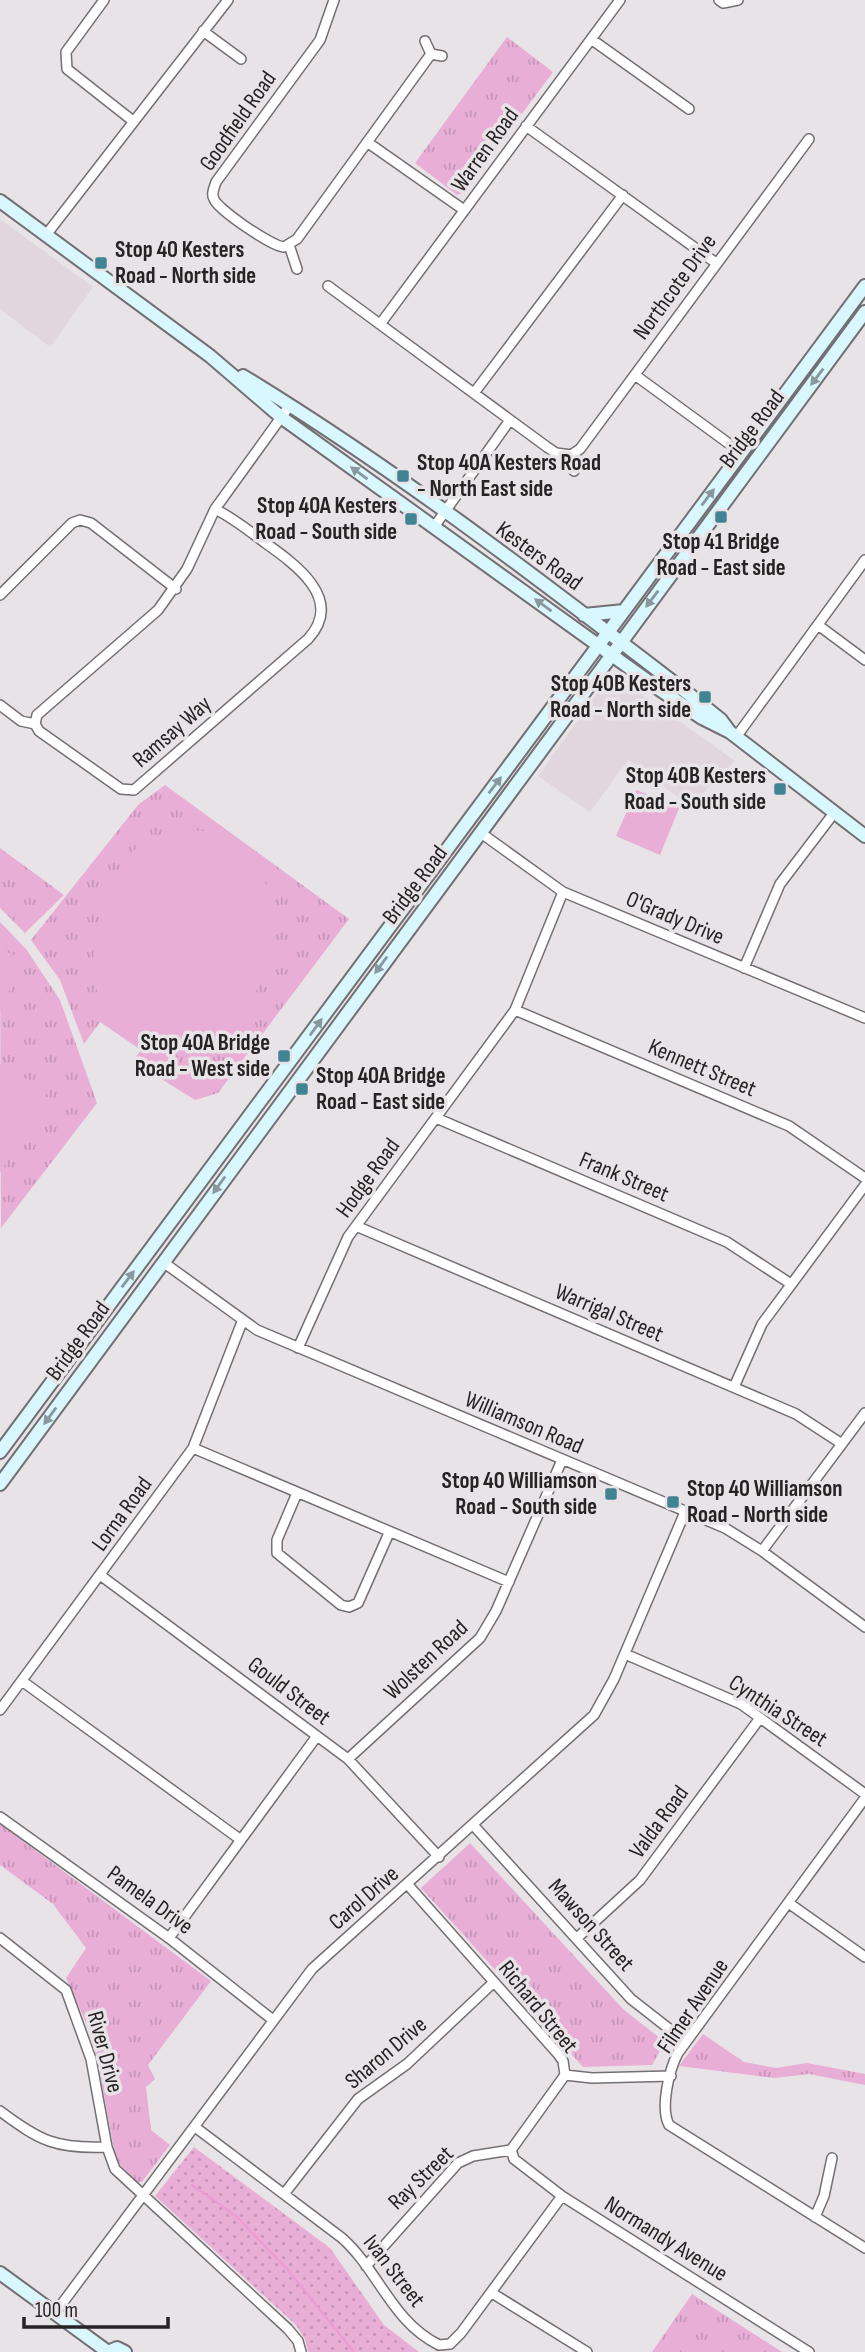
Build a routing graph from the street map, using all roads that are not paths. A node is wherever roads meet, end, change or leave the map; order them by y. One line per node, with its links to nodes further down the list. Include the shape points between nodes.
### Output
1 (104, 0): 14 (street, via 66,52 67,69)
2 (228, 0): 7 (street)
3 (334, 0): 22 (street, Goodfield Road, via 320,40 213,191 218,204 271,244)
4 (620, 0): 8 (street, Warren Road)
5 (719, 0): 6 (street)
6 (738, 0)
7 (204, 31): 12 (street); 14 (street)
8 (591, 39): 13 (street); 15 (street, Warren Road)
9 (425, 41): 10 (street)
10 (431, 54): 11 (street); 17 (street)
11 (442, 56)
12 (241, 59)
13 (689, 109)
14 (134, 121): 21 (street)
15 (526, 126): 18 (street); 20 (street, Warren Road)
16 (809, 139): 23 (street, Northcote Drive)
17 (368, 142): 20 (street); 22 (street)
18 (622, 195): 23 (street); 32 (street)
19 (0, 201): 21 (main road, Kesters Road)
20 (464, 210): 29 (street, Warren Road)
21 (46, 234): 30 (main road, Kesters Road)
22 (289, 245): 24 (street)
23 (716, 263): 31 (street, Northcote Drive)
24 (297, 269)
25 (328, 286): 29 (street)
26 (865, 286): 27 (main road, Bridge Road)
27 (845, 313): 28 (main road); 45 (main road, Bridge Road, one-way to 27)
28 (863, 321): 49 (main road, Bridge Road, one-way to 49)
29 (381, 323): 32 (street)
30 (210, 356): 33 (main road, Kesters Road); 34 (main road, Kesters Road)
31 (635, 375): 36 (street); 37 (street, Northcote Drive)
32 (474, 393): 35 (street)
33 (290, 405): 34 (street); 40 (main road, Kesters Road)
34 (281, 416): 39 (street); 41 (main road, Kesters Road, one-way to 34)
35 (510, 420): 37 (street, via 556,453); 40 (street)
36 (728, 443)
37 (571, 455): 38 (street)
38 (574, 471)
39 (215, 509): 43 (street); 54 (street, Ramsay Way, via 308,578 320,602 315,632 134,790 121,789 46,737)
40 (444, 512): 41 (street); 46 (main road, Kesters Road)
41 (434, 527): 50 (main road, Kesters Road, one-way to 41)
42 (865, 560): 47 (street)
43 (176, 589): 44 (street, via 92,523 80,520); 54 (street, via 158,610 46,705)
44 (0, 595)
45 (624, 611): 46 (main road); 48 (main road, Bridge Road)
46 (584, 615): 48 (main road, Kesters Road)
47 (818, 625): 52 (street); 55 (street)
48 (608, 632): 49 (main road, Kesters Road); 50 (main road, Bridge Road)
49 (621, 642): 51 (main road, Bridge Road); 55 (main road, Kesters Road, via 710,710)
50 (598, 645): 51 (main road, Kesters Road); 57 (main road, Bridge Road, one-way to 50)
51 (611, 654): 55 (main road, Kesters Road, via 702,719); 58 (main road, Bridge Road)
52 (865, 660)
53 (0, 705): 54 (street, Ramsay Way, via 21,721)
54 (35, 724)
55 (733, 735): 56 (main road, Kesters Road)
56 (834, 813): 59 (main road, Kesters Road); 61 (street, via 780,884)
57 (467, 823): 58 (main road); 65 (main road, Bridge Road, one-way to 57)
58 (481, 833): 60 (street, O'Grady Drive); 66 (main road, Bridge Road, one-way to 66)
59 (865, 836)
60 (563, 892): 61 (street, O'Grady Drive); 62 (street, Hodge Road)
61 (744, 968): 63 (street, O'Grady Drive)
62 (515, 1010): 64 (street, Hodge Road); 67 (street, Kennett Street, via 789,1126)
63 (865, 1018)
64 (436, 1118): 69 (street, Hodge Road); 72 (street, Frank Street, via 727,1242)
65 (246, 1121): 66 (main road); 70 (main road, Bridge Road)
66 (260, 1130): 71 (main road, Bridge Road, one-way to 71)
67 (865, 1178)
68 (865, 1185): 72 (street)
69 (356, 1226): 74 (street, Hodge Road); 76 (street, Warrigal Street)
70 (148, 1252): 71 (main road); 75 (main road, Bridge Road, one-way to 70)
71 (163, 1262): 73 (street, Williamson Road); 77 (main road, Bridge Road)
72 (791, 1284): 76 (street, via 758,1332)
73 (242, 1322): 74 (street, Williamson Road); 80 (street, Lorna Road)
74 (298, 1348): 82 (street, Williamson Road)
75 (55, 1377): 77 (main road); 81 (main road, Bridge Road)
76 (734, 1387): 79 (street, Warrigal Street, via 804,1418)
77 (71, 1388): 83 (main road, Bridge Road, one-way to 83)
78 (865, 1413): 79 (street)
79 (842, 1444): 87 (street)
80 (193, 1448): 84 (street); 88 (street, Lorna Road)
81 (0, 1452)
82 (562, 1460): 85 (street, Williamson Road); 89 (street, Wolsten Road)
83 (0, 1484)
84 (296, 1493): 86 (street); 86 (street, via 277,1539 277,1553 341,1605 358,1603)
85 (685, 1512): 87 (street, Williamson Road, via 725,1528); 91 (street, Carol Drive)
86 (389, 1532): 89 (street)
87 (762, 1551): 90 (street, Williamson Road)
88 (100, 1575): 92 (street, Lorna Road); 95 (street, Gould Street)
89 (509, 1582): 96 (street, Wolsten Road, via 475,1644)
90 (865, 1627)
91 (625, 1654): 94 (street, Cynthia Street, via 730,1698); 99 (street, Carol Drive, via 594,1715)
92 (22, 1681): 93 (street, Lorna Road); 100 (street)
93 (0, 1710)
94 (760, 1718): 97 (street, Cynthia Street); 106 (street, Valda Road, via 645,1874)
95 (317, 1736): 96 (street, Gould Street); 100 (street)
96 (348, 1759): 101 (street, Gould Street)
97 (865, 1796): 103 (street, Filmer Avenue)
98 (0, 1817): 105 (street, Pamela Drive)
99 (474, 1826): 101 (street, Carol Drive); 106 (street, Mawson Street)
100 (241, 1840): 105 (street)
101 (439, 1857): 102 (street, Carol Drive)
102 (408, 1885): 108 (street, Richard Street); 109 (street, Carol Drive, via 313,1969)
103 (790, 1904): 107 (street); 110 (street, Filmer Avenue)
104 (0, 1938): 115 (street, River Drive, via 66,1990 91,2059)
105 (169, 1938): 109 (street, Pamela Drive)
106 (577, 1938): 110 (street, Mawson Street, via 631,1999)
107 (865, 1957)
108 (494, 1982): 111 (street, Richard Street, via 558,2054); 118 (street, Sharon Drive, via 407,2064 358,2099)
109 (274, 2020): 114 (street, Carol Drive)
110 (686, 2042): 112 (street, Filmer Avenue, via 674,2060)
111 (565, 2075): 112 (street, Richard Street); 116 (street)
112 (671, 2076): 121 (street, Filmer Avenue, via 665,2115 669,2125)
113 (0, 2111): 115 (street, via 52,2144)
114 (195, 2127): 118 (street, Ivan Street); 119 (street, Carol Drive)
115 (107, 2147): 119 (street, River Drive, via 115,2169)
116 (511, 2150): 120 (street, Normandy Avenue, via 519,2164); 123 (street, Ray Street, via 458,2163)
117 (832, 2158): 121 (street)
118 (284, 2194): 123 (street, Ivan Street, via 342,2238)
119 (143, 2195): 126 (street, Carol Drive); 129 (street, River Drive, via 288,2329)
120 (562, 2196): 125 (street, Ivan Street); 131 (street, Normandy Avenue)
121 (815, 2217): 122 (street, Filmer Avenue)
122 (865, 2248)
123 (366, 2266): 125 (street, Ivan Street, via 399,2315 439,2345 453,2343)
124 (0, 2273): 126 (main road)
125 (492, 2293): 130 (street)
126 (55, 2314): 127 (main road)
127 (108, 2352): 128 (main road, via 117,2348)
128 (125, 2352)
129 (301, 2352)
130 (587, 2352)
131 (808, 2352)

